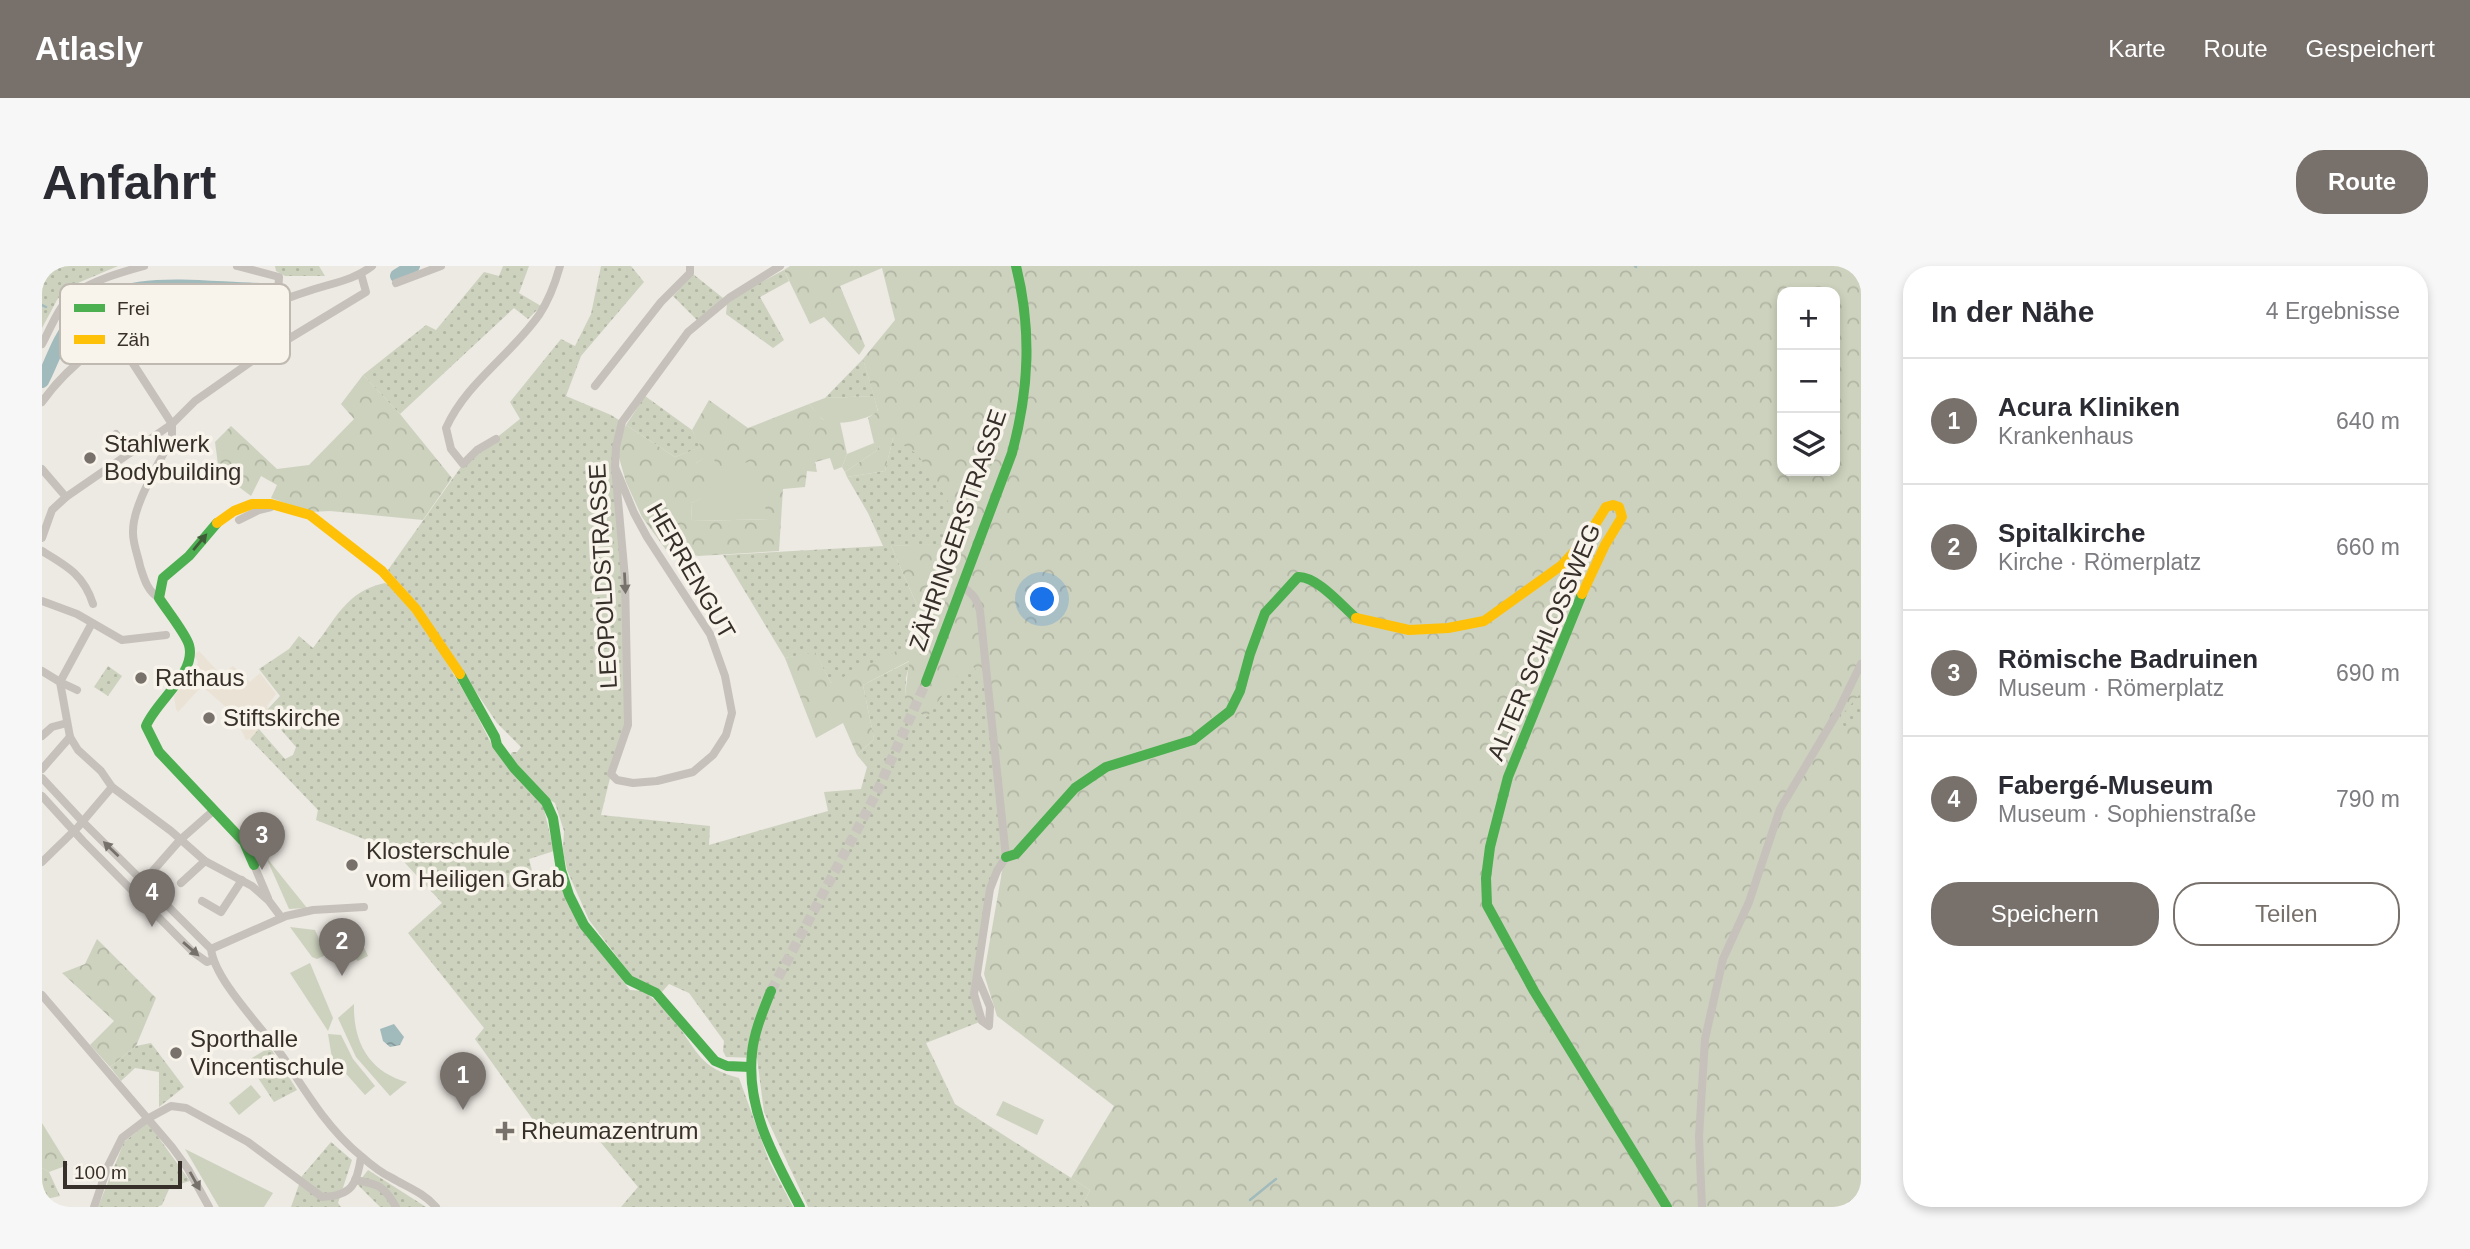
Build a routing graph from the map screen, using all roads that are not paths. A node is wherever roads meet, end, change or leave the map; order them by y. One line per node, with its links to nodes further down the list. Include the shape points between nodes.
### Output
1 (144, 266): 11 (street)
2 (237, 266): 9 (street)
3 (372, 266): 10 (street)
4 (441, 266): 13 (street)
5 (560, 266): 25 (street, via 538,317 490,369 446,428 450,449 463,464)
6 (690, 266): 21 (street, via 690,273 661,302)
7 (780, 266): 27 (street, LEOPOLDSTRASSE, via 729,298 688,332 622,422)
8 (1016, 266): 34 (street, ZÄHRINGERSTRASSE, via 1028,331 1025,401 1012,453)
9 (269, 270): 12 (street, via 279,277)
10 (361, 274): 14 (street); 16 (street, via 366,292)
11 (95, 284)
12 (279, 284)
13 (396, 284)
14 (290, 298)
15 (60, 310): 17 (street)
16 (290, 338)
17 (42, 344)
18 (77, 364): 22 (street)
19 (132, 364): 23 (street)
20 (249, 364): 23 (street, via 195,401)
21 (595, 386)
22 (42, 402)
23 (172, 424): 26 (street); 35 (street, via 172,436 142,499 133,535 144,579 152,594)
24 (116, 434): 26 (street)
25 (496, 439)
26 (130, 453): 29 (street)
27 (615, 467): 50 (street, LEOPOLDSTRASSE, one-way to 50, via 629,690 628,726 611,774); 50 (street, HERRENGUT, via 642,527 710,634 732,713 713,755 693,772 657,781)
28 (42, 469): 29 (street)
29 (66, 497): 32 (street, via 52,510)
30 (277, 506): 31 (street); 35 (street, one-way to 30, via 163,578 214,525 252,504); 75 (street, via 310,515 382,570 410,601 471,691 497,745 546,802 565,883 584,925 629,980 656,993 715,1061)
31 (239, 520)
32 (42, 538)
33 (42, 551): 37 (street, via 84,582)
34 (963, 587): 43 (street, ZÄHRINGERSTRASSE); 57 (street, via 978,601)
35 (160, 596): 53 (street, via 189,645 189,662 146,726 159,752)
36 (42, 601): 38 (street)
37 (93, 604)
38 (92, 623): 39 (street, via 122,640); 42 (street)
39 (166, 635)
40 (1861, 664): 85 (street, via 1780,809 1749,901 1723,959 1705,1039 1699,1138)
41 (42, 671): 42 (street)
42 (60, 682): 44 (street); 45 (street)
43 (926, 682)
44 (78, 690)
45 (67, 723): 46 (street); 47 (street)
46 (42, 736)
47 (70, 737): 48 (street); 51 (street)
48 (42, 769)
49 (42, 778): 54 (street)
50 (617, 780)
51 (112, 788): 54 (street); 56 (street)
52 (42, 796): 55 (street)
53 (213, 811): 56 (street); 60 (street, via 244,842)
54 (83, 822): 55 (street); 63 (street, one-way to 54)
55 (74, 831): 59 (street); 71 (street, one-way to 71, via 193,952 207,962)
56 (180, 840): 58 (street); 63 (street)
57 (1006, 857): 72 (street, via 990,889); 84 (street, ALTER SCHLOSSWEG, via 1016,854 1075,788 1106,767 1193,740 1230,711 1265,613 1298,577 1314,581 1356,618 1409,630 1484,621 1562,565 1586,540 1606,507 1619,507 1622,517 1581,597 1508,776 1486,878 1488,905 1534,990)
58 (205, 861): 62 (street); 64 (street)
59 (42, 862)
60 (254, 865): 61 (street)
61 (258, 877): 65 (street); 67 (street)
62 (242, 880): 65 (street); 66 (street, via 221,912)
63 (144, 881): 70 (street)
64 (181, 883)
65 (252, 886): 67 (street)
66 (202, 901)
67 (269, 901): 69 (street)
68 (364, 907): 69 (street, via 313,910)
69 (281, 918): 70 (street)
70 (211, 949): 71 (street)
71 (213, 960): 77 (street, via 310,1100)
72 (977, 976): 72 (street, via 974,994 982,1021 989,1026 990,1007)
73 (771, 991): 75 (street, via 756,1024)
74 (42, 995): 76 (street)
75 (750, 1067): 83 (street, via 760,1128)
76 (147, 1119): 78 (street, via 171,1106 186,1108 248,1142 322,1197 340,1196); 79 (street, via 122,1138); 80 (street, one-way to 80, via 188,1169)
77 (361, 1157): 78 (street); 82 (street)
78 (355, 1180): 81 (street, via 377,1184)
79 (94, 1207)
80 (209, 1207)
81 (396, 1207)
82 (436, 1207)
83 (800, 1207)
84 (1667, 1207)
85 (1702, 1207)

